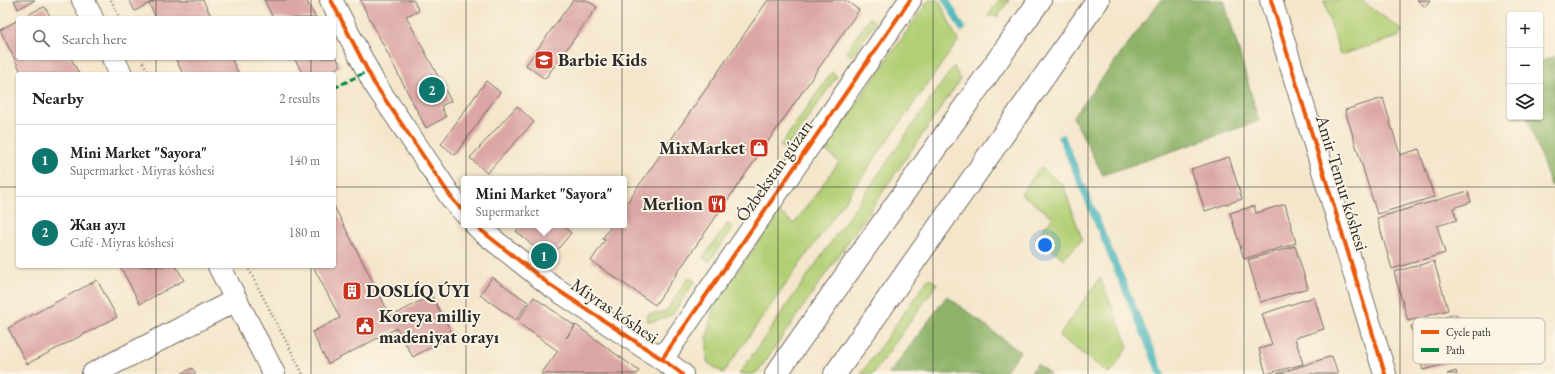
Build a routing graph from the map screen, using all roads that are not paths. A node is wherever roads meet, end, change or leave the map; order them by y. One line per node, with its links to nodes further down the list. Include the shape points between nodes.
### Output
1 (83, 0): 7 (street)
2 (331, 0): 10 (street, via 374,83)
3 (910, 0): 14 (street, Ózbekstan gúzarı)
4 (1040, 0): 18 (street)
5 (1098, 0): 19 (street)
6 (1271, 0): 20 (street, Amir Temur kóshesi)
7 (91, 16)
8 (114, 60): 9 (street)
9 (120, 72)
10 (461, 209)
11 (479, 228): 14 (street, Miyras kóshesi, via 550,284)
12 (220, 268): 13 (street)
13 (236, 300): 15 (street); 16 (street)
14 (662, 359): 17 (street, Miyras kóshesi)
15 (93, 374)
16 (274, 374)
17 (682, 374)
18 (776, 374)
19 (835, 374)
20 (1385, 374)

